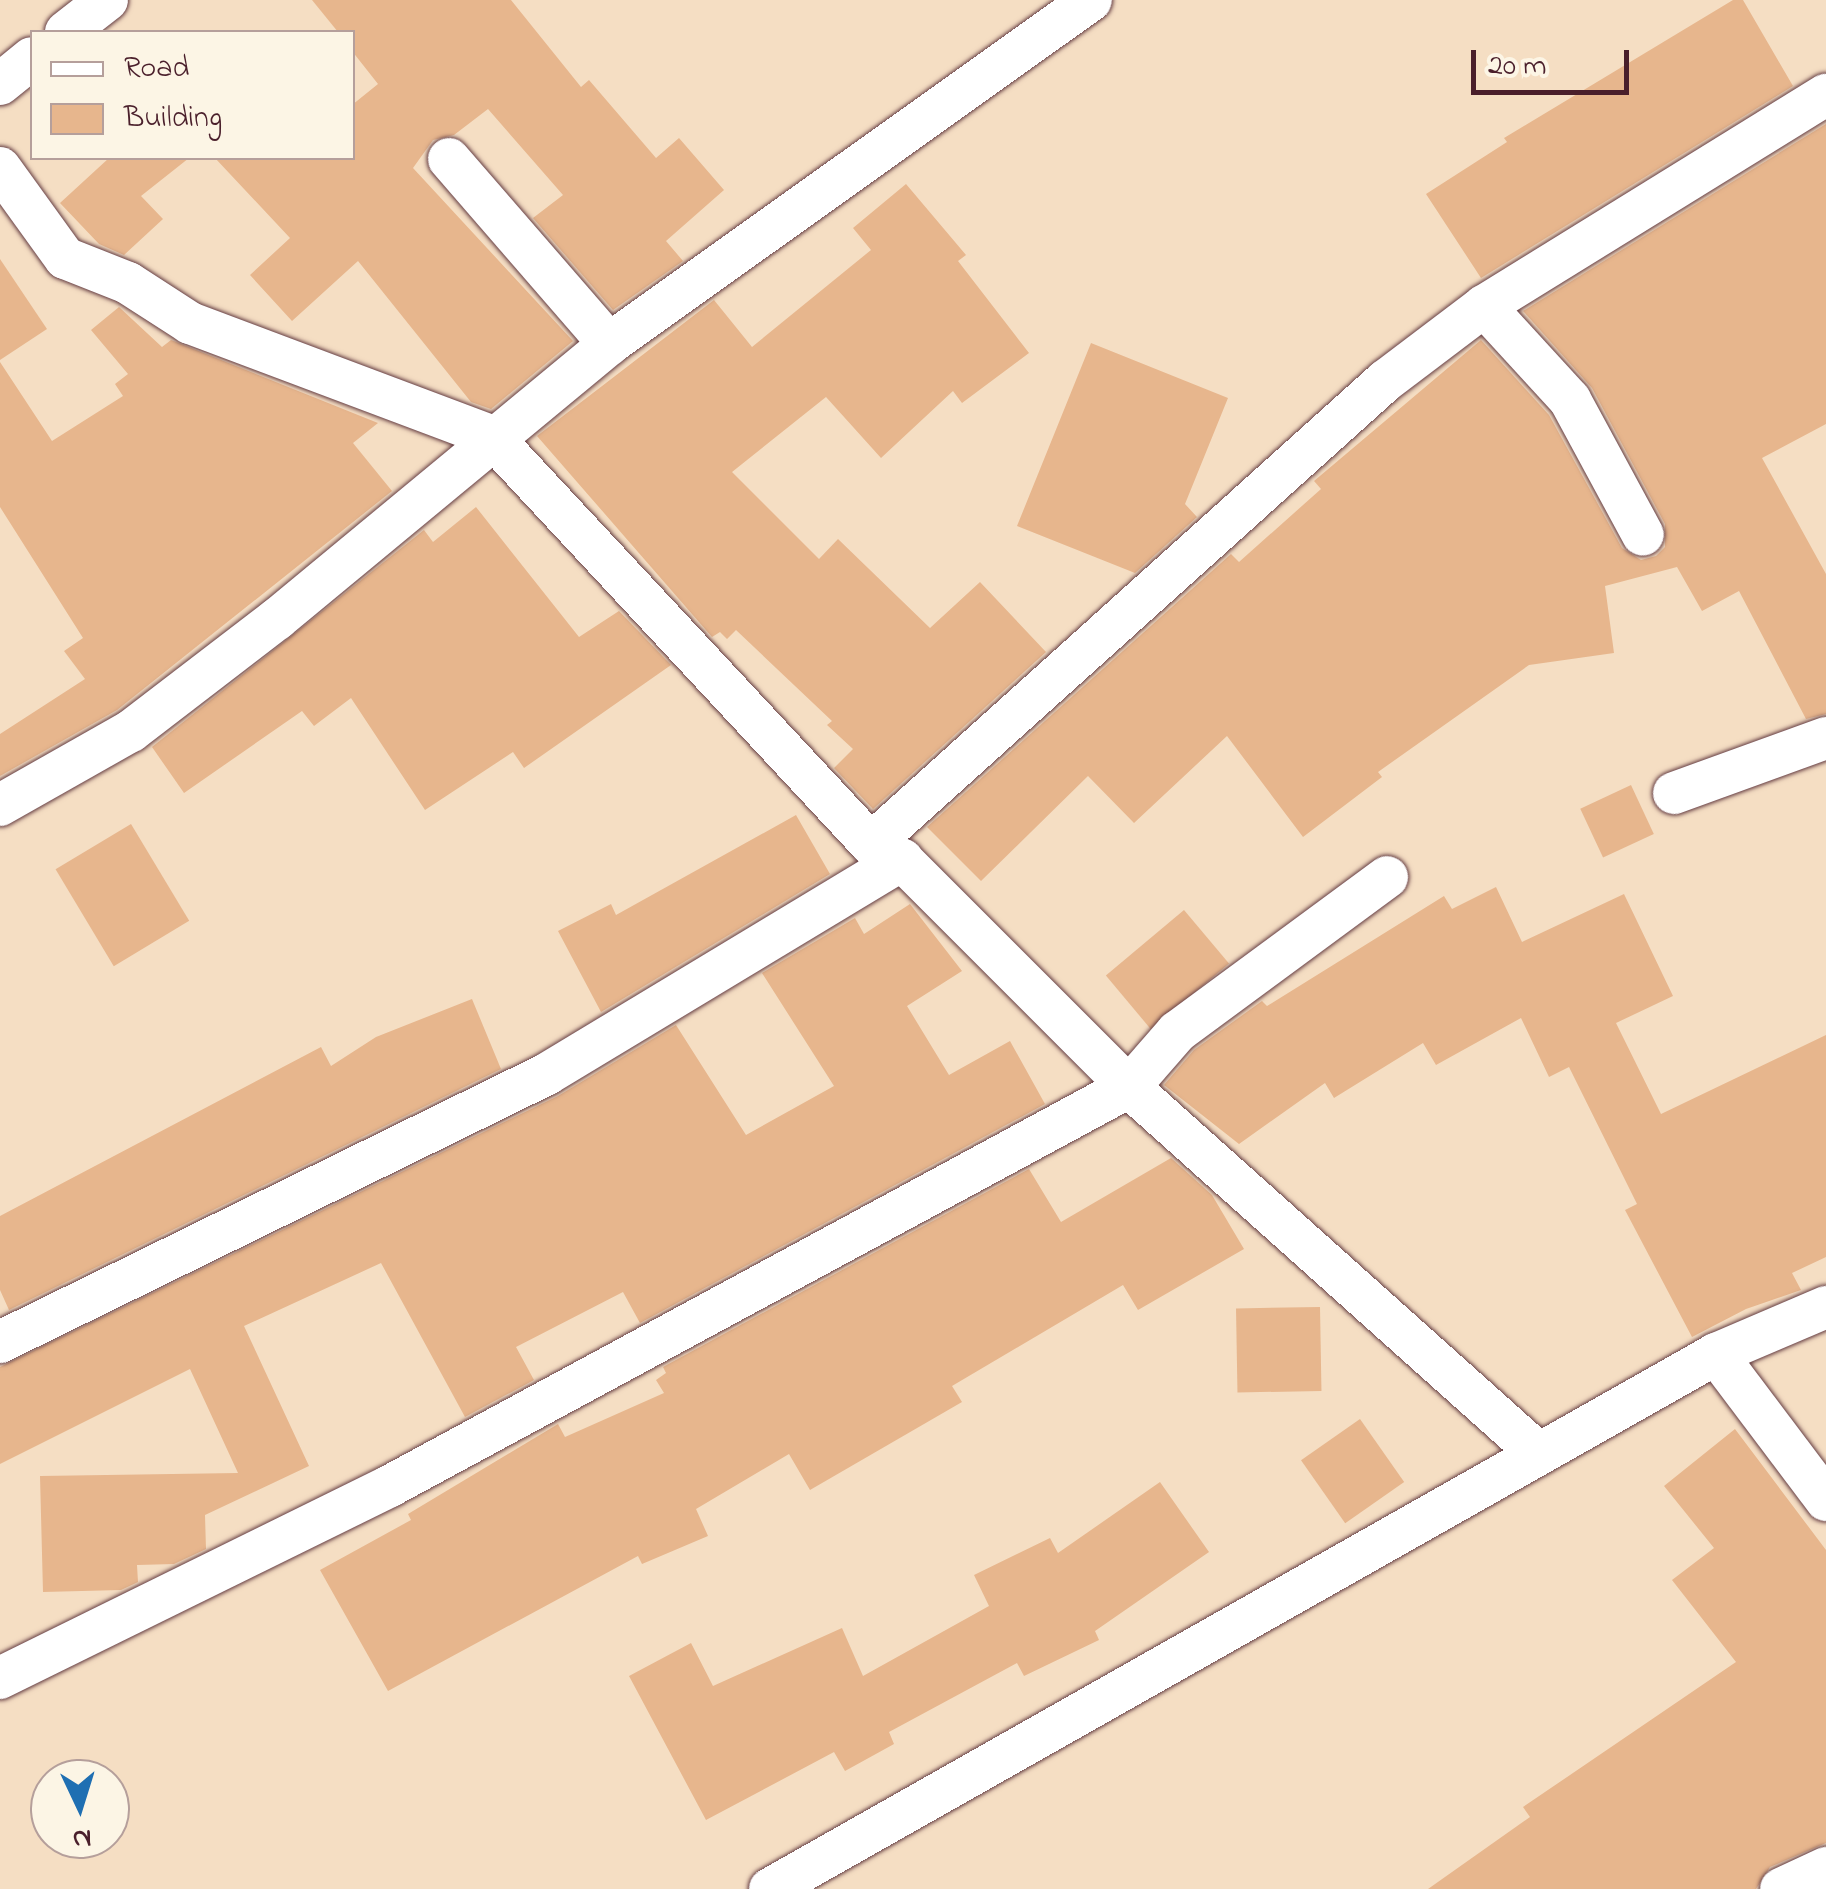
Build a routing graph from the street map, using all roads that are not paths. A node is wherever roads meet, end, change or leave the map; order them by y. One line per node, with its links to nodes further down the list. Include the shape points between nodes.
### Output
1 (107, 0): 3 (street)
2 (1091, 0): 10 (street)
3 (69, 30)
4 (30, 60): 5 (street)
5 (0, 84)
6 (1826, 95): 9 (street)
7 (448, 159): 10 (street)
8 (0, 168): 11 (street, via 65,258 128,282 190,323)
9 (1484, 306): 12 (street, via 1570,400); 16 (street, via 1384,381)
10 (608, 344): 11 (street)
11 (492, 436): 15 (street, via 277,619 131,730); 16 (street)
12 (1643, 535)
13 (1826, 738): 14 (street)
14 (1674, 794)
15 (0, 805)
16 (886, 852): 18 (street); 20 (street, via 547,1074)
17 (1387, 877): 18 (street, via 1177,1032)
18 (1128, 1087): 22 (street); 24 (street, via 390,1486)
19 (1826, 1307): 21 (street)
20 (0, 1342)
21 (1716, 1354): 22 (street); 23 (street)
22 (1539, 1454): 26 (street)
23 (1826, 1500)
24 (0, 1678)
25 (1826, 1868): 27 (street)
26 (770, 1889)
27 (1781, 1889)

